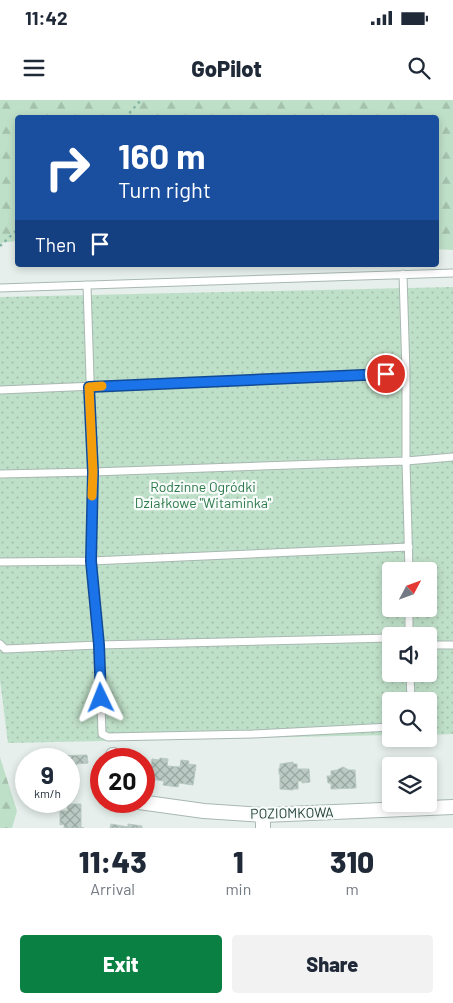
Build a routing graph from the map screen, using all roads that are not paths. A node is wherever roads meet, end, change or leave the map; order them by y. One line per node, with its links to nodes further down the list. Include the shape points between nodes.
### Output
1 (453, 273): 2 (lane)
2 (403, 274): 3 (lane); 5 (lane)
3 (87, 285): 4 (lane); 6 (lane)
4 (0, 288)
5 (406, 373): 6 (lane); 9 (lane)
6 (89, 387): 7 (lane); 10 (lane)
7 (0, 390)
8 (453, 457): 9 (lane)
9 (406, 461): 10 (lane); 12 (lane)
10 (93, 472): 11 (lane); 13 (lane)
11 (0, 474)
12 (409, 547): 13 (lane); 15 (lane)
13 (91, 561): 14 (lane); 18 (lane)
14 (0, 562)
15 (409, 562)
16 (382, 638): 18 (lane)
17 (0, 644): 18 (lane, via 5,650)
18 (99, 645): 21 (lane, via 102,734 108,737)
19 (437, 645): 20 (lane)
20 (453, 645)
21 (382, 728)
22 (155, 804): 24 (street, POZIOMKOWA)
23 (453, 807): 24 (street, POZIOMKOWA)
24 (263, 822)

